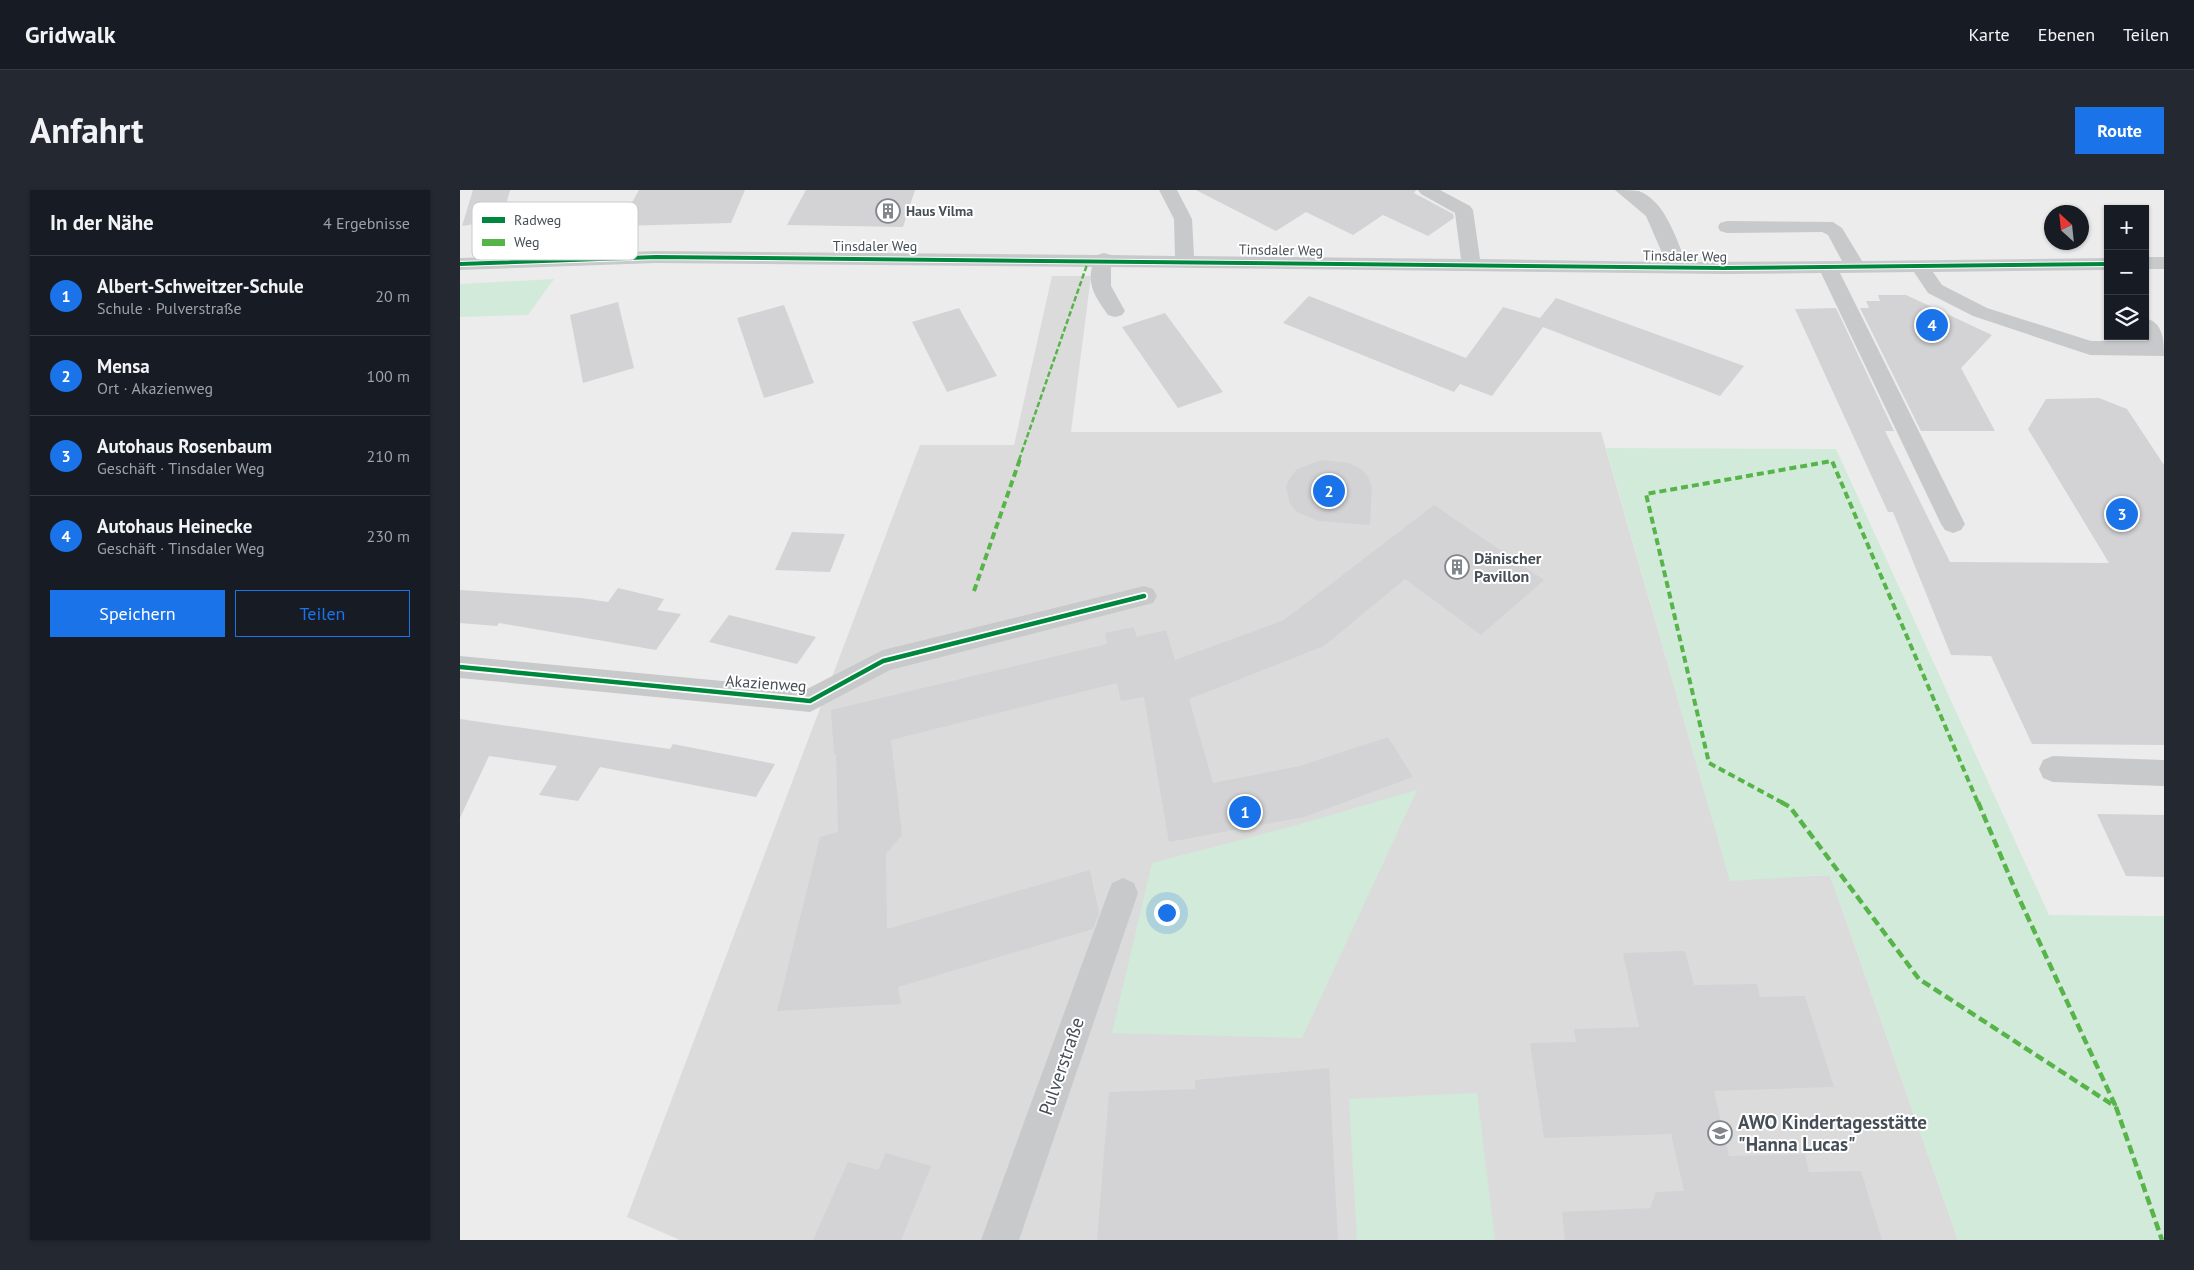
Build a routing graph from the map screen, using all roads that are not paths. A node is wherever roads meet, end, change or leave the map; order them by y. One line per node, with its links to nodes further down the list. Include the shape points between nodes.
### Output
1 (1168, 190): 8 (street, via 1183,219)
2 (1427, 190): 12 (street, via 1464,210)
3 (1624, 190): 15 (street, via 1652,209)
4 (1727, 227): 13 (street, via 1826,226 1835,232)
5 (638, 258): 6 (street, Tinsdaler Weg)
6 (1104, 259): 8 (street, Tinsdaler Weg); 18 (street, via 1098,277 1100,288)
7 (572, 260): 11 (street, Tinsdaler Weg)
8 (1185, 260): 12 (street, Tinsdaler Weg)
9 (2149, 263): 10 (street)
10 (2164, 263)
11 (460, 264)
12 (1471, 264): 15 (street, Tinsdaler Weg)
13 (1855, 266): 14 (street, Tinsdaler Weg); 16 (street, Tinsdaler Weg)
14 (1920, 266): 17 (street, Tinsdaler Weg); 20 (street, via 1936,289 1989,315 2090,348)
15 (1678, 267): 16 (street, Tinsdaler Weg)
16 (1828, 267): 21 (street)
17 (2104, 267)
18 (1115, 311)
19 (2149, 329): 20 (street)
20 (2164, 348)
21 (1953, 524)
22 (1144, 596): 23 (street, Akazienweg, via 883,661 810,701)
23 (460, 667)
24 (2052, 769): 25 (street)
25 (2164, 773)
26 (1122, 893): 27 (street, Pulverstraße)
27 (1000, 1240)

